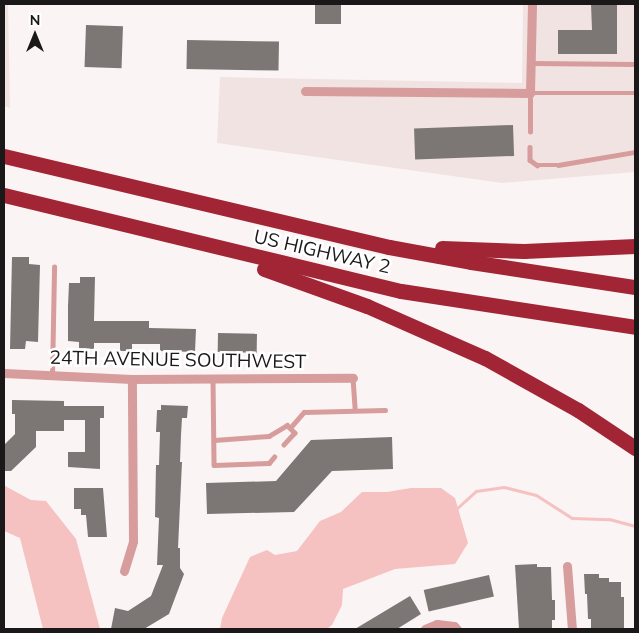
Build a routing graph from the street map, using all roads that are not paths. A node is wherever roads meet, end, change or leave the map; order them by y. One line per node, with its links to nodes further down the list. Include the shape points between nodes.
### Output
1 (532, 4): 2 (street)
2 (531, 63): 3 (lane); 6 (street)
3 (635, 64)
4 (305, 91): 6 (street)
5 (635, 93): 6 (lane)
6 (530, 94): 7 (lane)
7 (530, 132)
8 (530, 147): 9 (lane, via 530,160 536,165 558,165)
9 (635, 152)
10 (4, 156): 12 (highway, US HIGHWAY 2)
11 (4, 195): 13 (highway, US HIGHWAY 2)
12 (354, 239): 14 (highway, via 454,250 524,251); 16 (highway, US HIGHWAY 2, via 471,262)
13 (188, 240): 17 (highway, US HIGHWAY 2, via 401,291); 28 (highway, via 367,306 485,358 578,410)
14 (635, 246)
15 (54, 267): 19 (lane)
16 (635, 286)
17 (635, 327)
18 (4, 373): 19 (street, 24TH AVENUE SOUTHWEST)
19 (52, 375): 21 (street, 24TH AVENUE SOUTHWEST)
20 (352, 378): 22 (street, 24TH AVENUE SOUTHWEST); 23 (lane)
21 (132, 379): 22 (street, 24TH AVENUE SOUTHWEST); 31 (street, via 133,541)
22 (213, 379): 26 (lane)
23 (355, 410): 24 (lane); 25 (lane, via 304,412)
24 (385, 410)
25 (290, 428): 26 (lane, via 288,425 269,436); 27 (lane, via 294,433)
26 (214, 440): 29 (lane, via 214,465 270,463)
27 (284, 445)
28 (635, 448)
29 (274, 457)
30 (567, 566): 34 (street)
31 (124, 571)
32 (425, 629): 33 (street, via 437,624)
33 (457, 629)
34 (572, 629)

